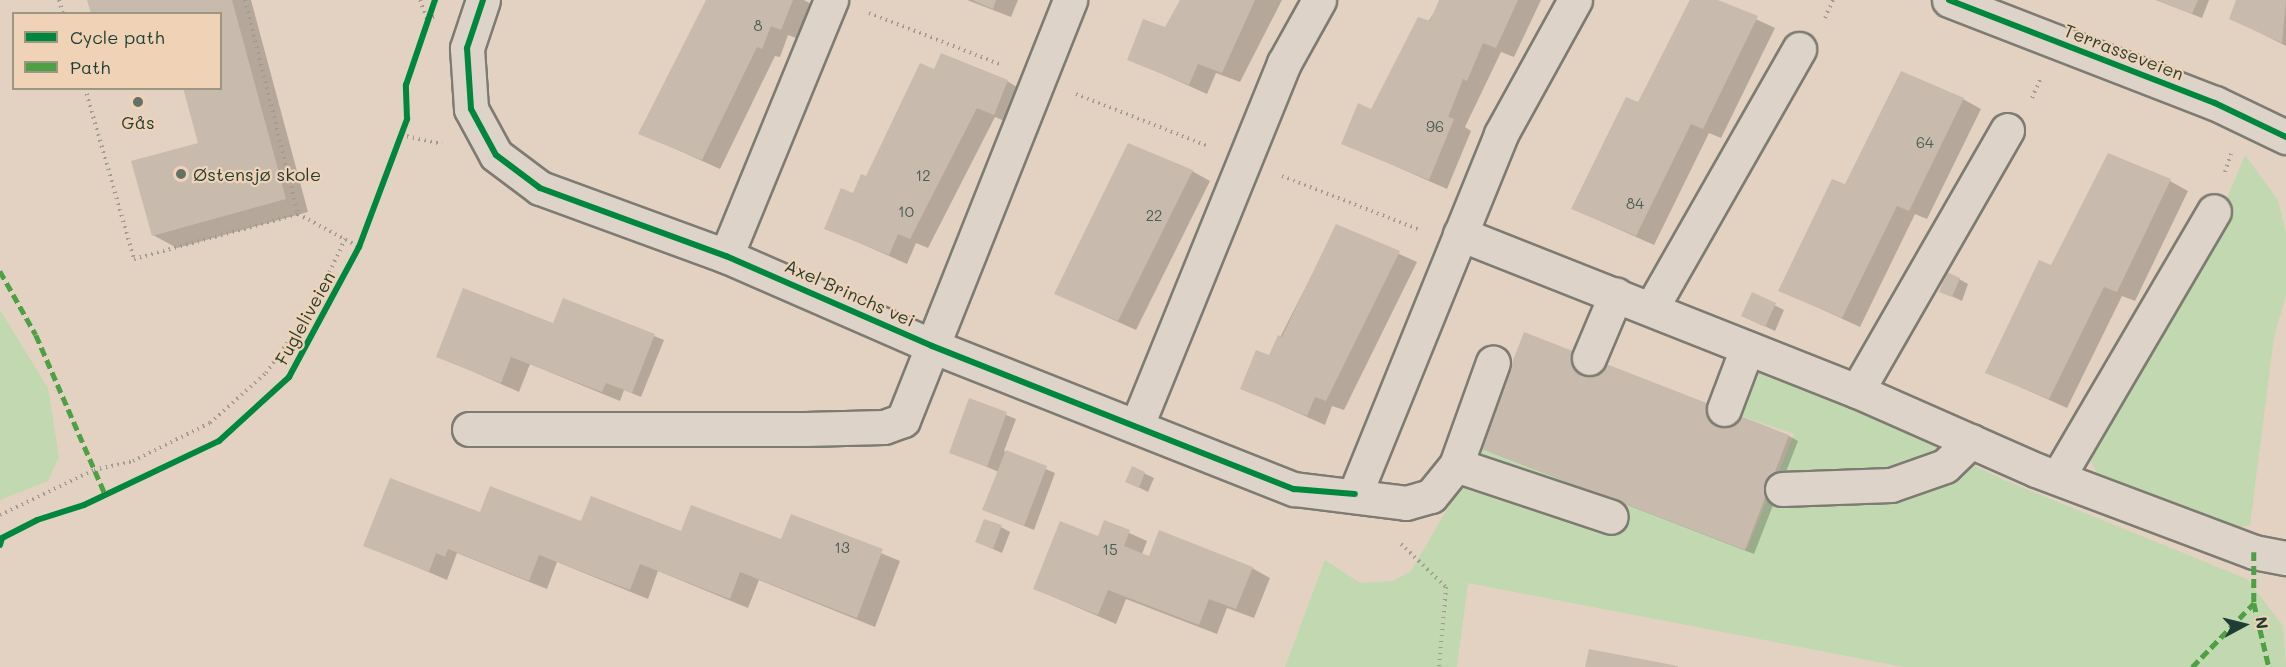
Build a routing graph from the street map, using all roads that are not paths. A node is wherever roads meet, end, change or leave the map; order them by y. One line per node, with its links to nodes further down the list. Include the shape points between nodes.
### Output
1 (483, 0): 12 (street, Axel Brinchs vei, via 467,48 466,82 480,135 496,155 540,188)
2 (1070, 0): 15 (street, via 1035,78)
3 (1319, 0): 21 (street, via 1284,63)
4 (1575, 0): 11 (street, via 1501,134)
5 (1949, 0): 9 (street, Terrasseveien, via 2245,116)
6 (845, 4): 12 (street)
7 (1799, 49): 14 (street)
8 (2007, 130): 19 (street)
9 (2286, 137)
10 (2214, 211): 25 (street)
11 (1457, 238): 13 (street); 27 (street)
12 (726, 256): 15 (street, Axel Brinchs vei)
13 (1617, 294): 14 (street); 17 (street)
14 (1652, 307): 16 (street)
15 (932, 346): 21 (street, Axel Brinchs vei); 22 (street, via 903,420 884,427)
16 (1747, 348): 19 (street); 20 (street)
17 (1589, 358)
18 (1493, 363): 24 (street, Axel Brinchs vei)
19 (1857, 391): 23 (street)
20 (1724, 409)
21 (1137, 425): 27 (street, Axel Brinchs vei, via 1294,489)
22 (469, 429)
23 (1971, 441): 25 (street); 26 (street, via 1944,466 1891,485)
24 (1456, 465): 27 (street, Axel Brinchs vei, via 1431,496 1406,503); 28 (street)
25 (2058, 477): 29 (street, via 2254,552)
26 (1782, 489)
27 (1355, 494)
28 (1611, 517)
29 (2286, 558)

